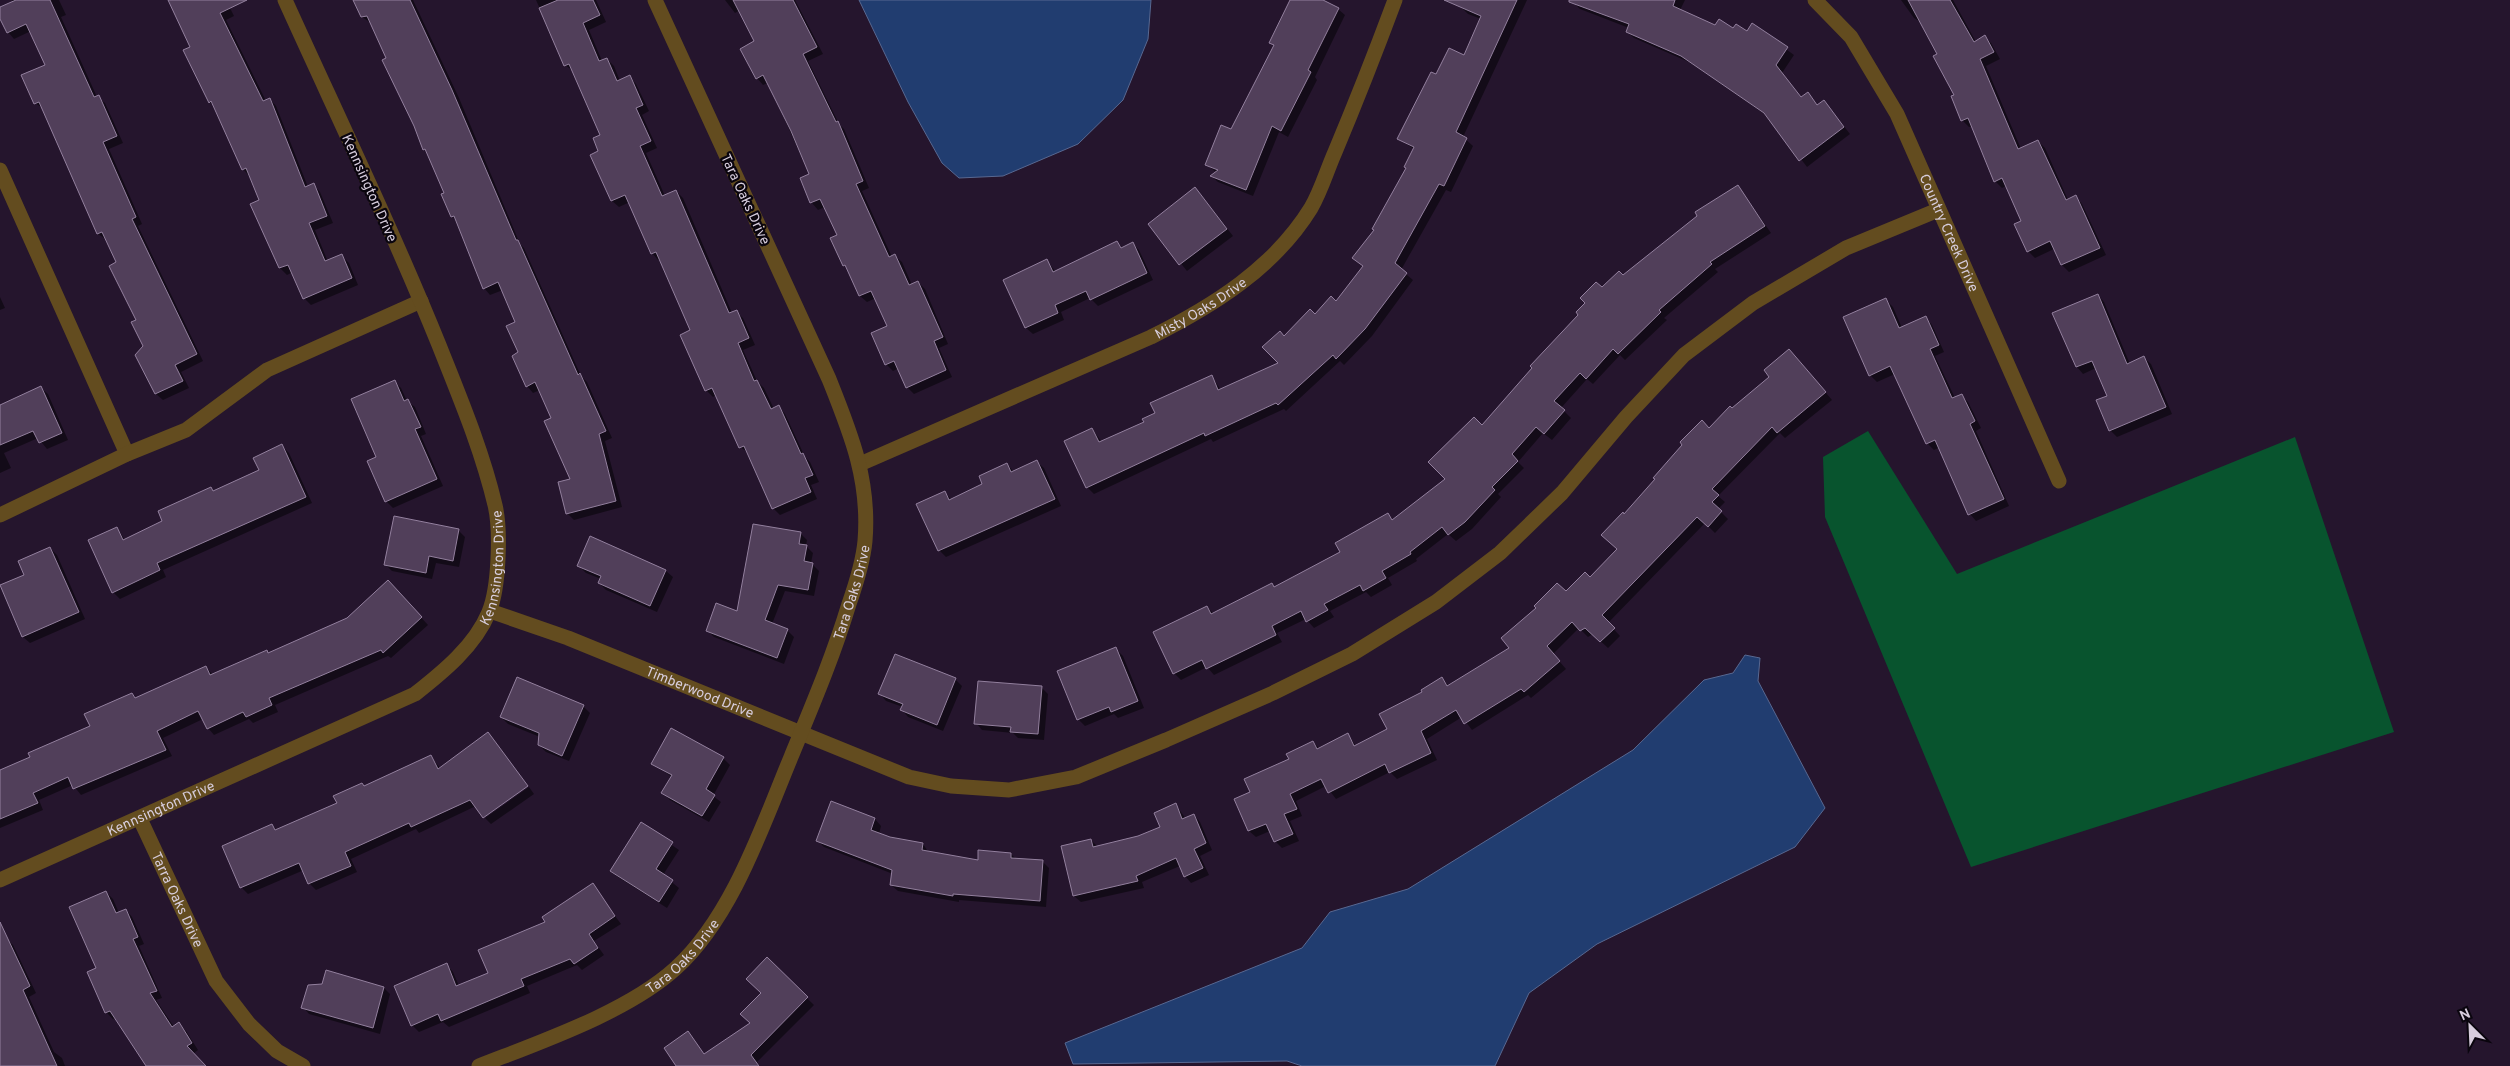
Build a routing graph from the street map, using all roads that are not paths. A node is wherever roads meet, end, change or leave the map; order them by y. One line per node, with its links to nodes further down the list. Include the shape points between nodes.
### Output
1 (285, 0): 7 (street, Kennsington Drive)
2 (655, 0): 9 (street, Tara Oaks Drive, via 829,379 854,440)
3 (1395, 0): 9 (street, Misty Oaks Drive, via 1312,207 1246,280 1197,314 1151,337)
4 (1815, 0): 6 (street, Country Creek Drive, via 1851,37 1897,114)
5 (1, 173): 8 (street)
6 (1938, 210): 10 (street, Country Creek Drive); 13 (street, Timberwood Drive, via 1846,248 1753,303 1684,355 1562,493 1500,553 1436,602 1352,654 1202,724 1076,777 1009,790 951,786 910,777)
7 (421, 300): 8 (street, via 267,370 186,430); 12 (street, Kennsington Drive, via 474,433 496,507 498,552)
8 (127, 454): 11 (street)
9 (860, 464): 13 (street, Tara Oaks Drive, via 865,487 865,532 859,572 823,684)
10 (2059, 480)
11 (0, 515)
12 (490, 611): 13 (street, Timberwood Drive, via 568,638); 14 (street, Kennsington Drive, via 461,654 415,694)
13 (801, 732): 17 (street, Tara Oaks Drive, via 761,834 713,924 676,968 636,998)
14 (140, 819): 15 (street, Kennsington Drive); 16 (street, Tarra Oaks Drive, via 216,981 249,1024 277,1051)
15 (0, 880)
16 (303, 1066)
17 (479, 1066)

